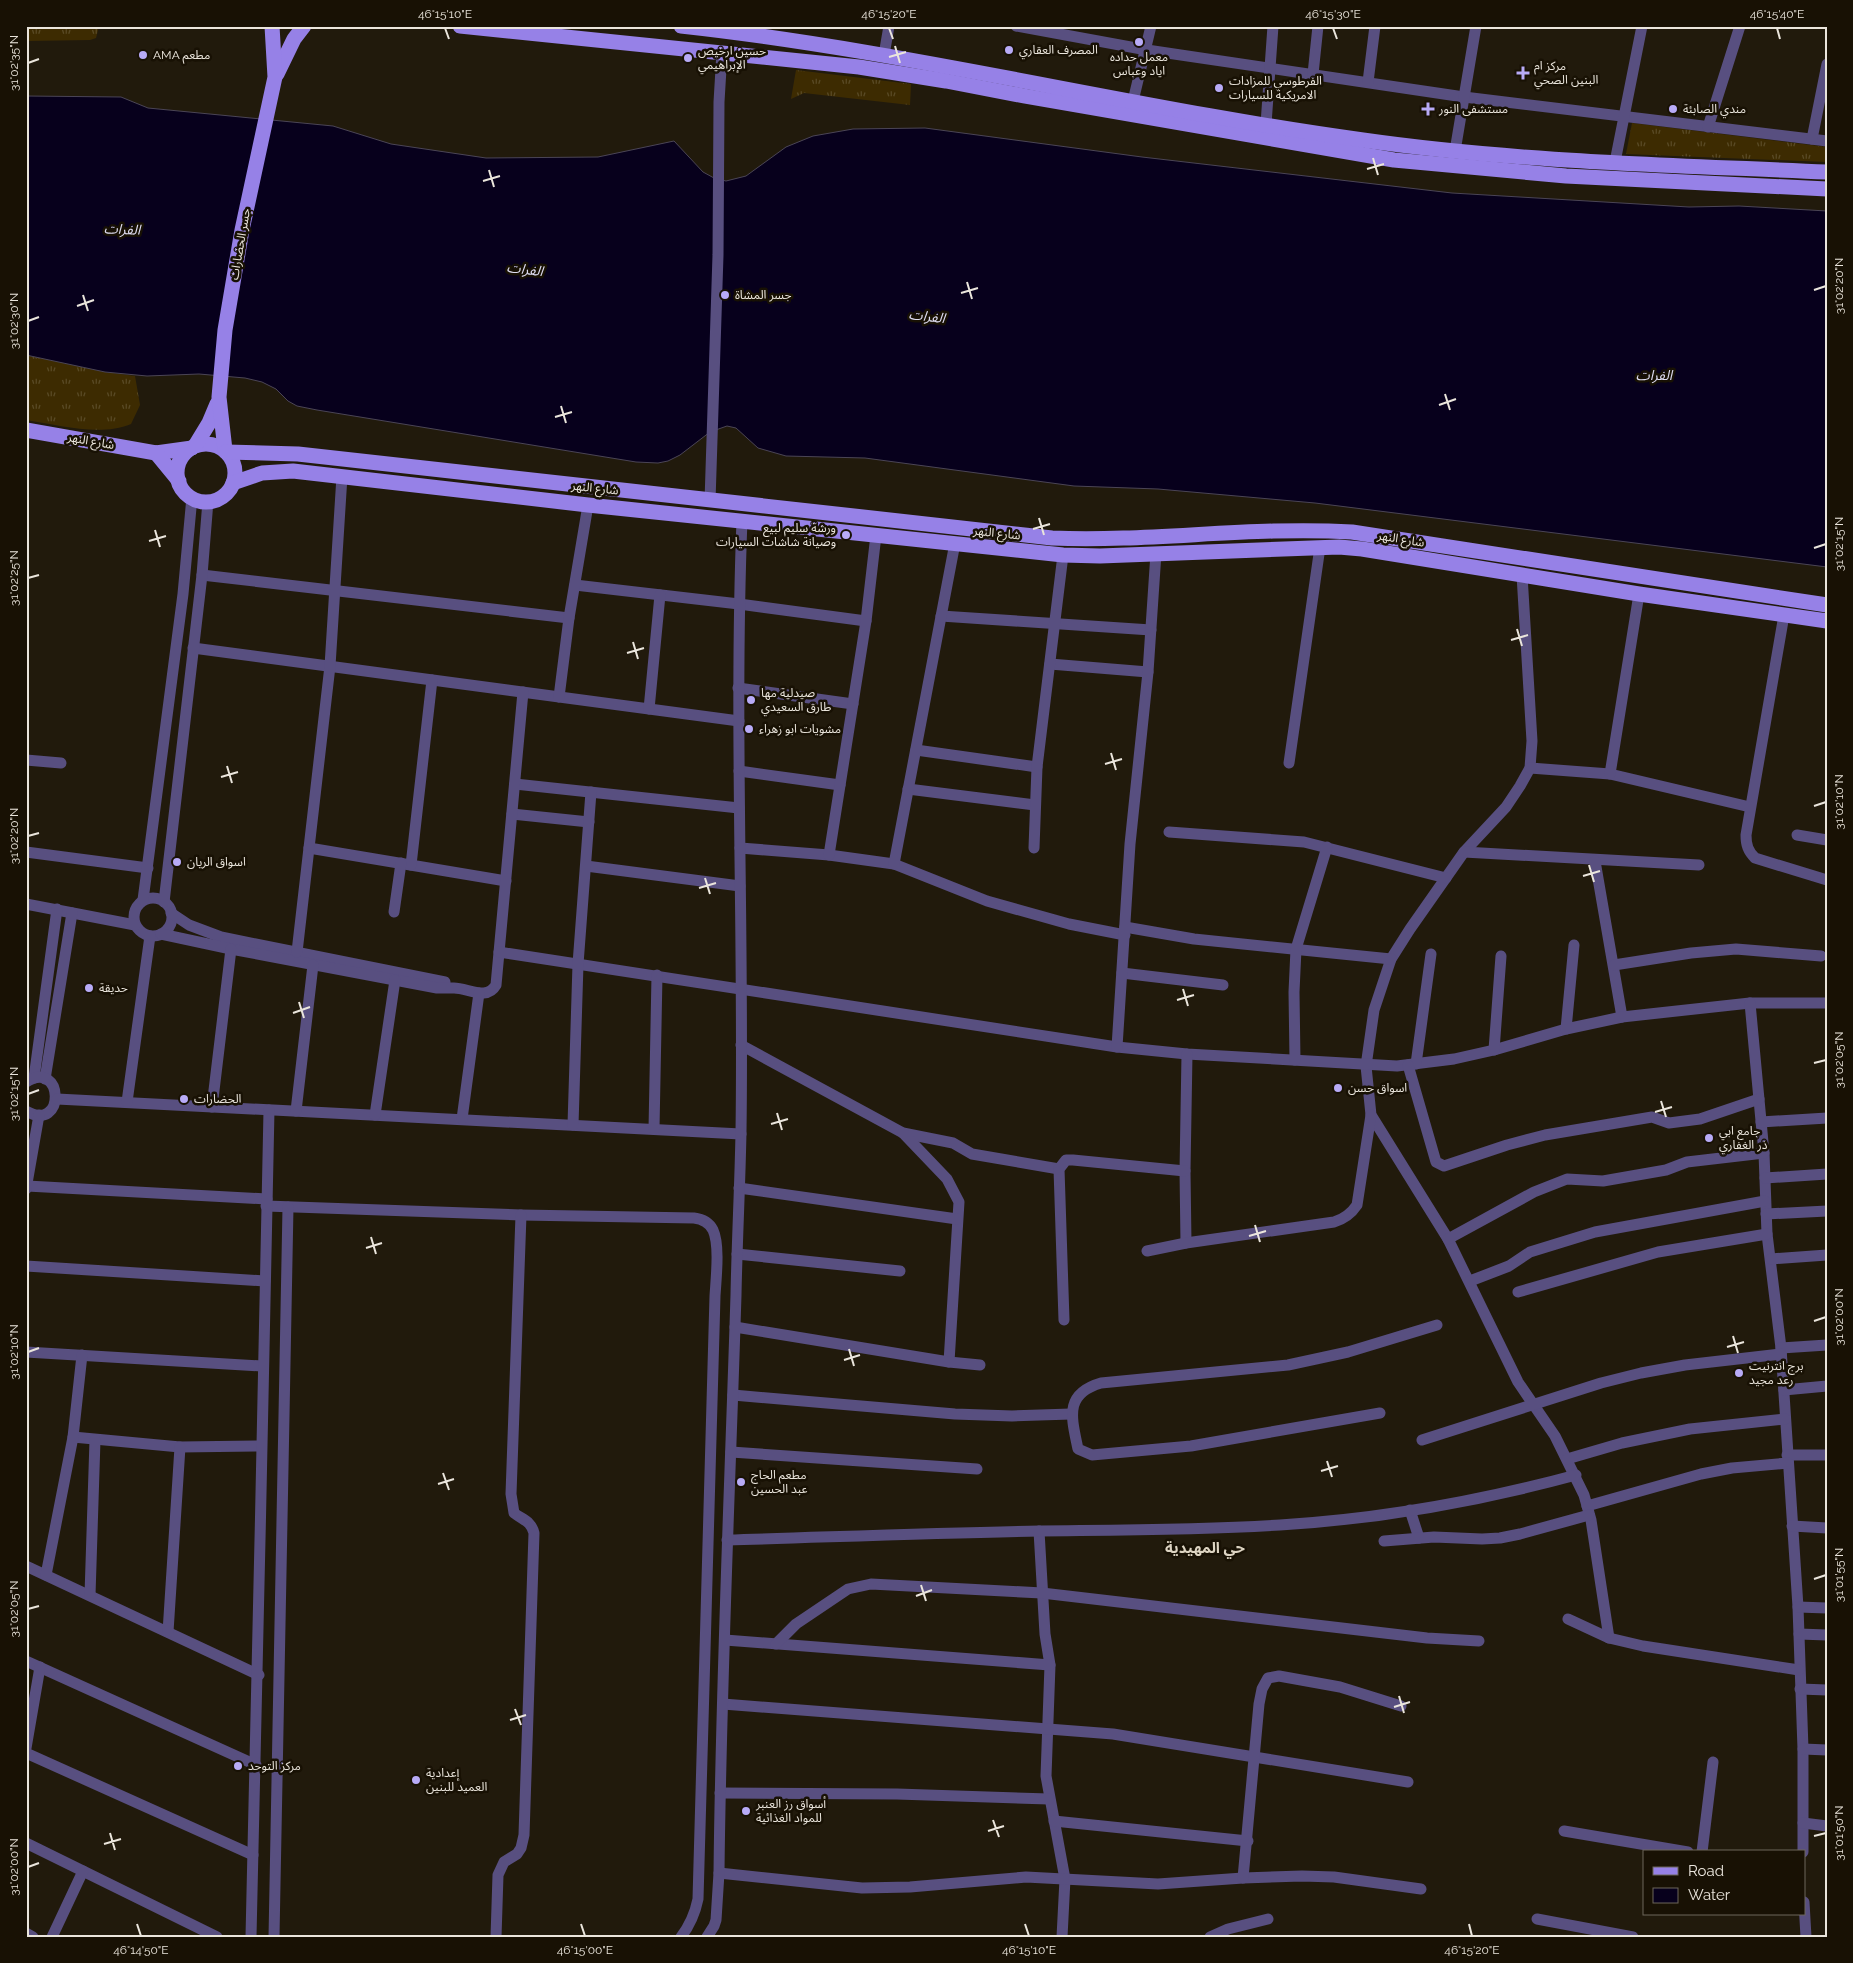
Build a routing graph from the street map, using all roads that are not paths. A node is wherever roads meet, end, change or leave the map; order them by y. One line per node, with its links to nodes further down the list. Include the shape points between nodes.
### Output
1 (272, 26): 22 (main road)
2 (276, 26): 3 (main road, via 290,31)
3 (303, 26): 22 (main road)
4 (460, 26): 15 (main road)
5 (889, 26): 18 (street)
6 (1016, 26): 16 (street)
7 (1151, 26): 16 (street)
8 (1274, 26): 20 (street)
9 (1318, 26): 21 (street)
10 (1375, 26): 23 (street)
11 (1476, 26): 24 (street)
12 (1642, 26): 26 (street)
13 (1740, 26): 29 (street)
14 (687, 27): 18 (main road)
15 (603, 33): 17 (main road)
16 (1146, 50): 20 (street); 25 (street)
17 (722, 52): 27 (main road, via 907,74); 48 (street)
18 (884, 55): 25 (main road)
19 (1827, 64): 30 (street)
20 (1270, 67): 21 (street); 28 (street)
21 (1313, 74): 23 (street)
22 (275, 77): 36 (main road, جسر الحضارات, via 233,280)
23 (1368, 82): 24 (street)
24 (1464, 97): 26 (street); 32 (street)
25 (1133, 101): 27 (main road)
26 (1624, 115): 29 (street); 33 (street)
27 (1194, 119): 28 (main road); 35 (main road, via 1394,160 1473,169 1603,179)
28 (1266, 124): 32 (main road)
29 (1708, 127): 30 (street)
30 (1812, 139): 31 (street)
31 (1827, 141)
32 (1455, 152): 33 (main road)
33 (1614, 162): 34 (main road)
34 (1827, 172)
35 (1827, 189)
36 (219, 397): 38 (main road, via 209,423); 39 (main road)
37 (26, 430): 40 (main road, شارع النهر)
38 (193, 447): 39 (main road, via 210,444); 40 (main road, شارع النهر); 43 (main road, via 180,462)
39 (225, 451): 42 (main road, شارع النهر, via 298,454); 44 (main road, via 235,469)
40 (156, 453): 43 (main road)
41 (342, 476): 44 (main road, شارع النهر, via 283,471 262,473); 45 (main road, شارع النهر); 61 (street)
42 (517, 479): 45 (main road); 48 (main road, شارع النهر)
43 (179, 481): 46 (main road)
44 (233, 483): 47 (main road, via 223,496)
45 (514, 496): 49 (main road, شارع النهر)
46 (192, 498): 47 (main road); 117 (street)
47 (208, 501): 57 (street)
48 (710, 501): 52 (main road, شارع النهر)
49 (588, 504): 50 (main road, شارع النهر); 59 (street)
50 (742, 520): 51 (main road, شارع النهر); 65 (street)
51 (876, 535): 53 (main road, شارع النهر); 70 (street)
52 (1007, 542): 53 (main road, شارع النهر); 56 (main road, شارع النهر); 60 (main road, شارع النهر, via 1294,530 1352,532)
53 (955, 543): 68 (street)
54 (1320, 547): 55 (main road, شارع النهر); 58 (main road, شارع النهر, via 1362,549); 88 (street)
55 (1156, 553): 56 (main road, شارع النهر); 73 (street)
56 (1063, 555): 72 (street)
57 (202, 575): 61 (street); 74 (street)
58 (1522, 575): 62 (main road, شارع النهر); 90 (street, via 1532,741)
59 (575, 585): 63 (street); 69 (street)
60 (1706, 587): 64 (main road); 66 (main road, شارع النهر)
61 (335, 590): 69 (street); 76 (street)
62 (1639, 594): 64 (main road, شارع النهر); 92 (street)
63 (660, 595): 65 (street); 83 (street)
64 (1703, 603): 67 (main road, شارع النهر)
65 (739, 604): 70 (street); 79 (street)
66 (1827, 605)
67 (1784, 615): 71 (main road, شارع النهر); 98 (street)
68 (942, 616): 72 (street); 85 (street)
69 (569, 618): 81 (street)
70 (866, 621): 82 (street)
71 (1827, 621)
72 (1055, 624): 73 (street); 75 (street)
73 (1151, 630): 77 (street)
74 (194, 648): 76 (street); 123 (street)
75 (1050, 664): 77 (street); 89 (street)
76 (330, 666): 78 (street); 106 (street)
77 (1148, 672): 130 (street, via 1130,844)
78 (432, 680): 80 (street); 113 (street)
79 (738, 688): 82 (street); 84 (street)
80 (523, 692): 81 (street); 93 (street)
81 (559, 697): 83 (street)
82 (853, 704): 94 (street)
83 (649, 709): 84 (street)
84 (739, 721): 91 (street)
85 (916, 750): 89 (street); 95 (street)
86 (26, 760): 87 (street)
87 (61, 763)
88 (1290, 763)
89 (1037, 767): 97 (street)
90 (1530, 768): 92 (street); 110 (street, via 1506,807)
91 (739, 771): 94 (street); 99 (street)
92 (1610, 774): 98 (street)
93 (515, 784): 96 (street); 100 (street)
94 (840, 785): 111 (street)
95 (908, 789): 97 (street); 114 (street)
96 (591, 792): 99 (street); 101 (street)
97 (1035, 805): 108 (street)
98 (1750, 807): 119 (street, via 1746,844 1755,858)
99 (739, 808): 107 (street)
100 (512, 814): 101 (street); 120 (street)
101 (589, 822): 116 (street)
102 (1169, 832): 105 (street, via 1304,842)
103 (1797, 835): 104 (street)
104 (1827, 840)
105 (1327, 847): 118 (street); 134 (street)
106 (309, 848): 113 (street); 135 (street)
107 (740, 848): 111 (street); 121 (street)
108 (1034, 848)
109 (26, 852): 117 (street)
110 (1464, 852): 112 (street); 118 (street)
111 (829, 855): 114 (street)
112 (1595, 861): 115 (street); 143 (street)
113 (406, 864): 120 (street); 126 (street)
114 (894, 864): 130 (street, via 987,902 1069,924)
115 (1699, 865)
116 (586, 866): 121 (street); 141 (street)
117 (148, 868): 122 (street)
118 (1446, 878): 140 (street)
119 (1827, 880)
120 (506, 881): 136 (street)
121 (740, 886): 149 (street)
122 (143, 900): 123 (street, via 152,898); 129 (street, via 135,910)
123 (164, 902): 128 (street)
124 (26, 904): 125 (street)
125 (56, 910): 127 (street); 162 (street)
126 (394, 912)
127 (72, 913): 129 (street); 162 (street)
128 (171, 913): 131 (street, via 169,927); 135 (street, via 210,934)
129 (135, 925): 131 (street, via 141,933)
130 (1125, 931): 134 (street); 144 (street)
131 (156, 935): 133 (street); 165 (street)
132 (1574, 945): 154 (street)
133 (231, 949): 142 (street); 166 (street)
134 (1296, 949): 140 (street); 159 (street)
135 (297, 952): 148 (street, via 438,980)
136 (499, 952): 141 (street); 150 (street, via 496,985 490,992)
137 (1431, 954): 160 (street)
138 (1501, 956): 157 (street)
139 (1821, 956): 143 (street, via 1736,948)
140 (1391, 959): 161 (street, via 1374,1010)
141 (578, 964): 145 (street); 176 (street)
142 (313, 965): 146 (street); 168 (street)
143 (1614, 965): 153 (street)
144 (1122, 973): 147 (street); 156 (street)
145 (656, 975): 149 (street); 177 (street)
146 (395, 980): 148 (street); 171 (street)
147 (1223, 985)
148 (455, 988): 150 (street)
149 (742, 988): 155 (street); 156 (street)
150 (479, 993): 174 (street)
151 (1750, 1003): 152 (street); 153 (street); 164 (street)
152 (1827, 1003)
153 (1622, 1017): 154 (street)
154 (1566, 1029): 157 (street)
155 (741, 1044): 178 (street); 179 (street)
156 (1117, 1047): 158 (street)
157 (1494, 1050): 160 (street)
158 (1187, 1054): 159 (street); 182 (street)
159 (1295, 1060): 161 (street)
160 (1412, 1065): 161 (street); 164 (street, via 1436,1162 1444,1166 1545,1135 1652,1117 1669,1123 1700,1119)
161 (1366, 1066): 172 (street)
162 (35, 1079): 163 (street, via 54,1087)
163 (57, 1099): 165 (street); 170 (street, via 51,1110)
164 (1759, 1099): 175 (street)
165 (127, 1102): 166 (street)
166 (212, 1107): 167 (street)
167 (269, 1110): 168 (street); 188 (street)
168 (296, 1111): 171 (street)
169 (26, 1113): 170 (street)
170 (39, 1115): 185 (street)
171 (375, 1115): 174 (street)
172 (1371, 1115): 195 (street); 196 (street, via 1357,1205 1343,1219)
173 (1827, 1118): 175 (street)
174 (462, 1119): 176 (street)
175 (1761, 1122): 180 (street)
176 (574, 1125): 177 (street)
177 (654, 1129): 179 (street)
178 (902, 1133): 181 (street, via 953,1143 972,1154); 193 (street, via 947,1179 959,1202)
179 (741, 1134): 186 (street)
180 (1764, 1153): 184 (street); 195 (street, via 1687,1162 1666,1170 1603,1180 1566,1179 1528,1195)
181 (1059, 1169): 182 (street, via 1066,1160 1073,1160); 208 (street)
182 (1185, 1171): 196 (street)
183 (1827, 1174): 184 (street)
184 (1765, 1178): 187 (street)
185 (26, 1188): 188 (street)
186 (739, 1188): 193 (street); 198 (street)
187 (1766, 1201): 191 (street); 204 (street, via 1595,1232 1530,1252 1509,1266)
188 (266, 1202): 189 (street); 203 (street)
189 (288, 1207): 192 (street); 301 (street)
190 (1827, 1211): 191 (street)
191 (1766, 1214): 194 (street)
192 (521, 1215): 206 (street, via 701,1219 713,1229 715,1238); 302 (street, via 511,1494 514,1513 527,1520 534,1533 524,1826 521,1848 500,1867)
193 (957, 1219): 215 (street)
194 (1767, 1234): 200 (street); 205 (street, via 1658,1252)
195 (1448, 1239): 204 (street)
196 (1186, 1243): 197 (street)
197 (1147, 1251)
198 (737, 1254): 202 (street); 207 (street)
199 (1827, 1255): 200 (street)
200 (1770, 1259): 212 (street)
201 (26, 1266): 203 (street)
202 (900, 1271)
203 (265, 1281): 217 (street)
204 (1470, 1281): 221 (street, via 1518,1382)
205 (1518, 1292)
206 (716, 1296): 207 (street); 303 (street, via 698,1899 690,1926)
207 (736, 1297): 210 (street)
208 (1064, 1320)
209 (1437, 1325): 223 (street, via 1348,1352 1288,1364 1092,1385 1082,1392)
210 (735, 1327): 215 (street); 220 (street)
211 (1827, 1345): 212 (street)
212 (1781, 1351): 219 (street); 221 (street, via 1641,1373)
213 (26, 1352): 214 (street)
214 (82, 1356): 217 (street); 225 (street)
215 (949, 1362): 216 (street)
216 (980, 1364)
217 (262, 1366): 228 (street)
218 (1827, 1386): 219 (street)
219 (1784, 1390): 224 (street)
220 (733, 1395): 223 (street, via 955,1414); 230 (street)
221 (1533, 1405): 227 (street); 232 (street)
222 (1380, 1413): 223 (street, via 1191,1446 1092,1456 1078,1449)
223 (1071, 1414)
224 (1785, 1419): 232 (street, via 1690,1429 1622,1443); 233 (street)
225 (73, 1437): 226 (street); 245 (street)
226 (95, 1440): 229 (street); 247 (street)
227 (1422, 1440)
228 (260, 1446): 229 (street); 262 (street)
229 (180, 1447): 251 (street)
230 (731, 1452): 234 (street); 242 (street)
231 (1827, 1455): 233 (street)
232 (1567, 1459): 235 (street)
233 (1788, 1459): 237 (street, via 1701,1474); 238 (street)
234 (976, 1469)
235 (1576, 1475): 236 (street, via 1522,1490); 237 (street)
236 (1410, 1510): 240 (street, via 1282,1525); 241 (street)
237 (1588, 1510): 241 (street, via 1500,1538); 254 (street)
238 (1792, 1526): 239 (street); 248 (street)
239 (1827, 1528)
240 (1039, 1531): 242 (street); 246 (street)
241 (1419, 1538): 243 (street)
242 (727, 1540): 255 (street)
243 (1384, 1541)
244 (26, 1566): 245 (street)
245 (46, 1575): 247 (street)
246 (1042, 1593): 256 (street, via 1427,1638); 257 (street, via 861,1585 848,1589 796,1624); 259 (street)
247 (90, 1595): 251 (street)
248 (1798, 1607): 249 (street); 252 (street)
249 (1827, 1608)
250 (1568, 1619): 254 (street)
251 (168, 1632): 262 (street)
252 (1799, 1634): 253 (street); 261 (street)
253 (1827, 1635)
254 (1609, 1638): 261 (street)
255 (725, 1640): 257 (street); 265 (street)
256 (1479, 1641)
257 (776, 1644): 259 (street)
258 (26, 1661): 260 (street)
259 (1050, 1665): 267 (street)
260 (40, 1668): 268 (street); 274 (street)
261 (1799, 1670): 263 (street)
262 (258, 1675): 274 (street)
263 (1800, 1689): 264 (street); 269 (street)
264 (1827, 1690)
265 (723, 1704): 267 (street); 276 (street)
266 (1401, 1706): 272 (street, via 1340,1687 1279,1676 1268,1678 1259,1704)
267 (1047, 1729): 272 (street, via 1114,1734); 277 (street)
268 (26, 1748)
269 (1803, 1749): 270 (street); 279 (street)
270 (1827, 1750)
271 (26, 1753): 287 (street)
272 (1253, 1756): 275 (street); 282 (street)
273 (1713, 1762): 285 (street)
274 (256, 1765): 287 (street)
275 (1408, 1782)
276 (720, 1793): 277 (street); 289 (street)
277 (1049, 1799): 278 (street)
278 (1054, 1821): 282 (street); 291 (street)
279 (1803, 1823): 280 (street); 286 (street)
280 (1827, 1826)
281 (1564, 1831): 284 (street)
282 (1248, 1840): 290 (street)
283 (26, 1843): 288 (street)
284 (1676, 1850)
285 (1702, 1850)
286 (1803, 1850)
287 (253, 1855): 300 (street)
288 (83, 1870): 298 (street); 299 (street)
289 (719, 1873): 291 (street, via 862,1888 1026,1877); 304 (street, via 716,1920)
290 (1243, 1878): 291 (street, via 1158,1884); 292 (street, via 1334,1877)
291 (1066, 1879): 305 (street)
292 (1421, 1889)
293 (1805, 1916): 308 (street)
294 (1268, 1919): 306 (street)
295 (1537, 1920): 307 (street)
296 (26, 1933): 297 (street)
297 (33, 1937)
298 (52, 1937)
299 (218, 1937)
300 (251, 1937)
301 (274, 1937)
302 (496, 1937)
303 (680, 1937)
304 (707, 1937)
305 (1062, 1937)
306 (1210, 1937)
307 (1634, 1937)
308 (1806, 1937)

